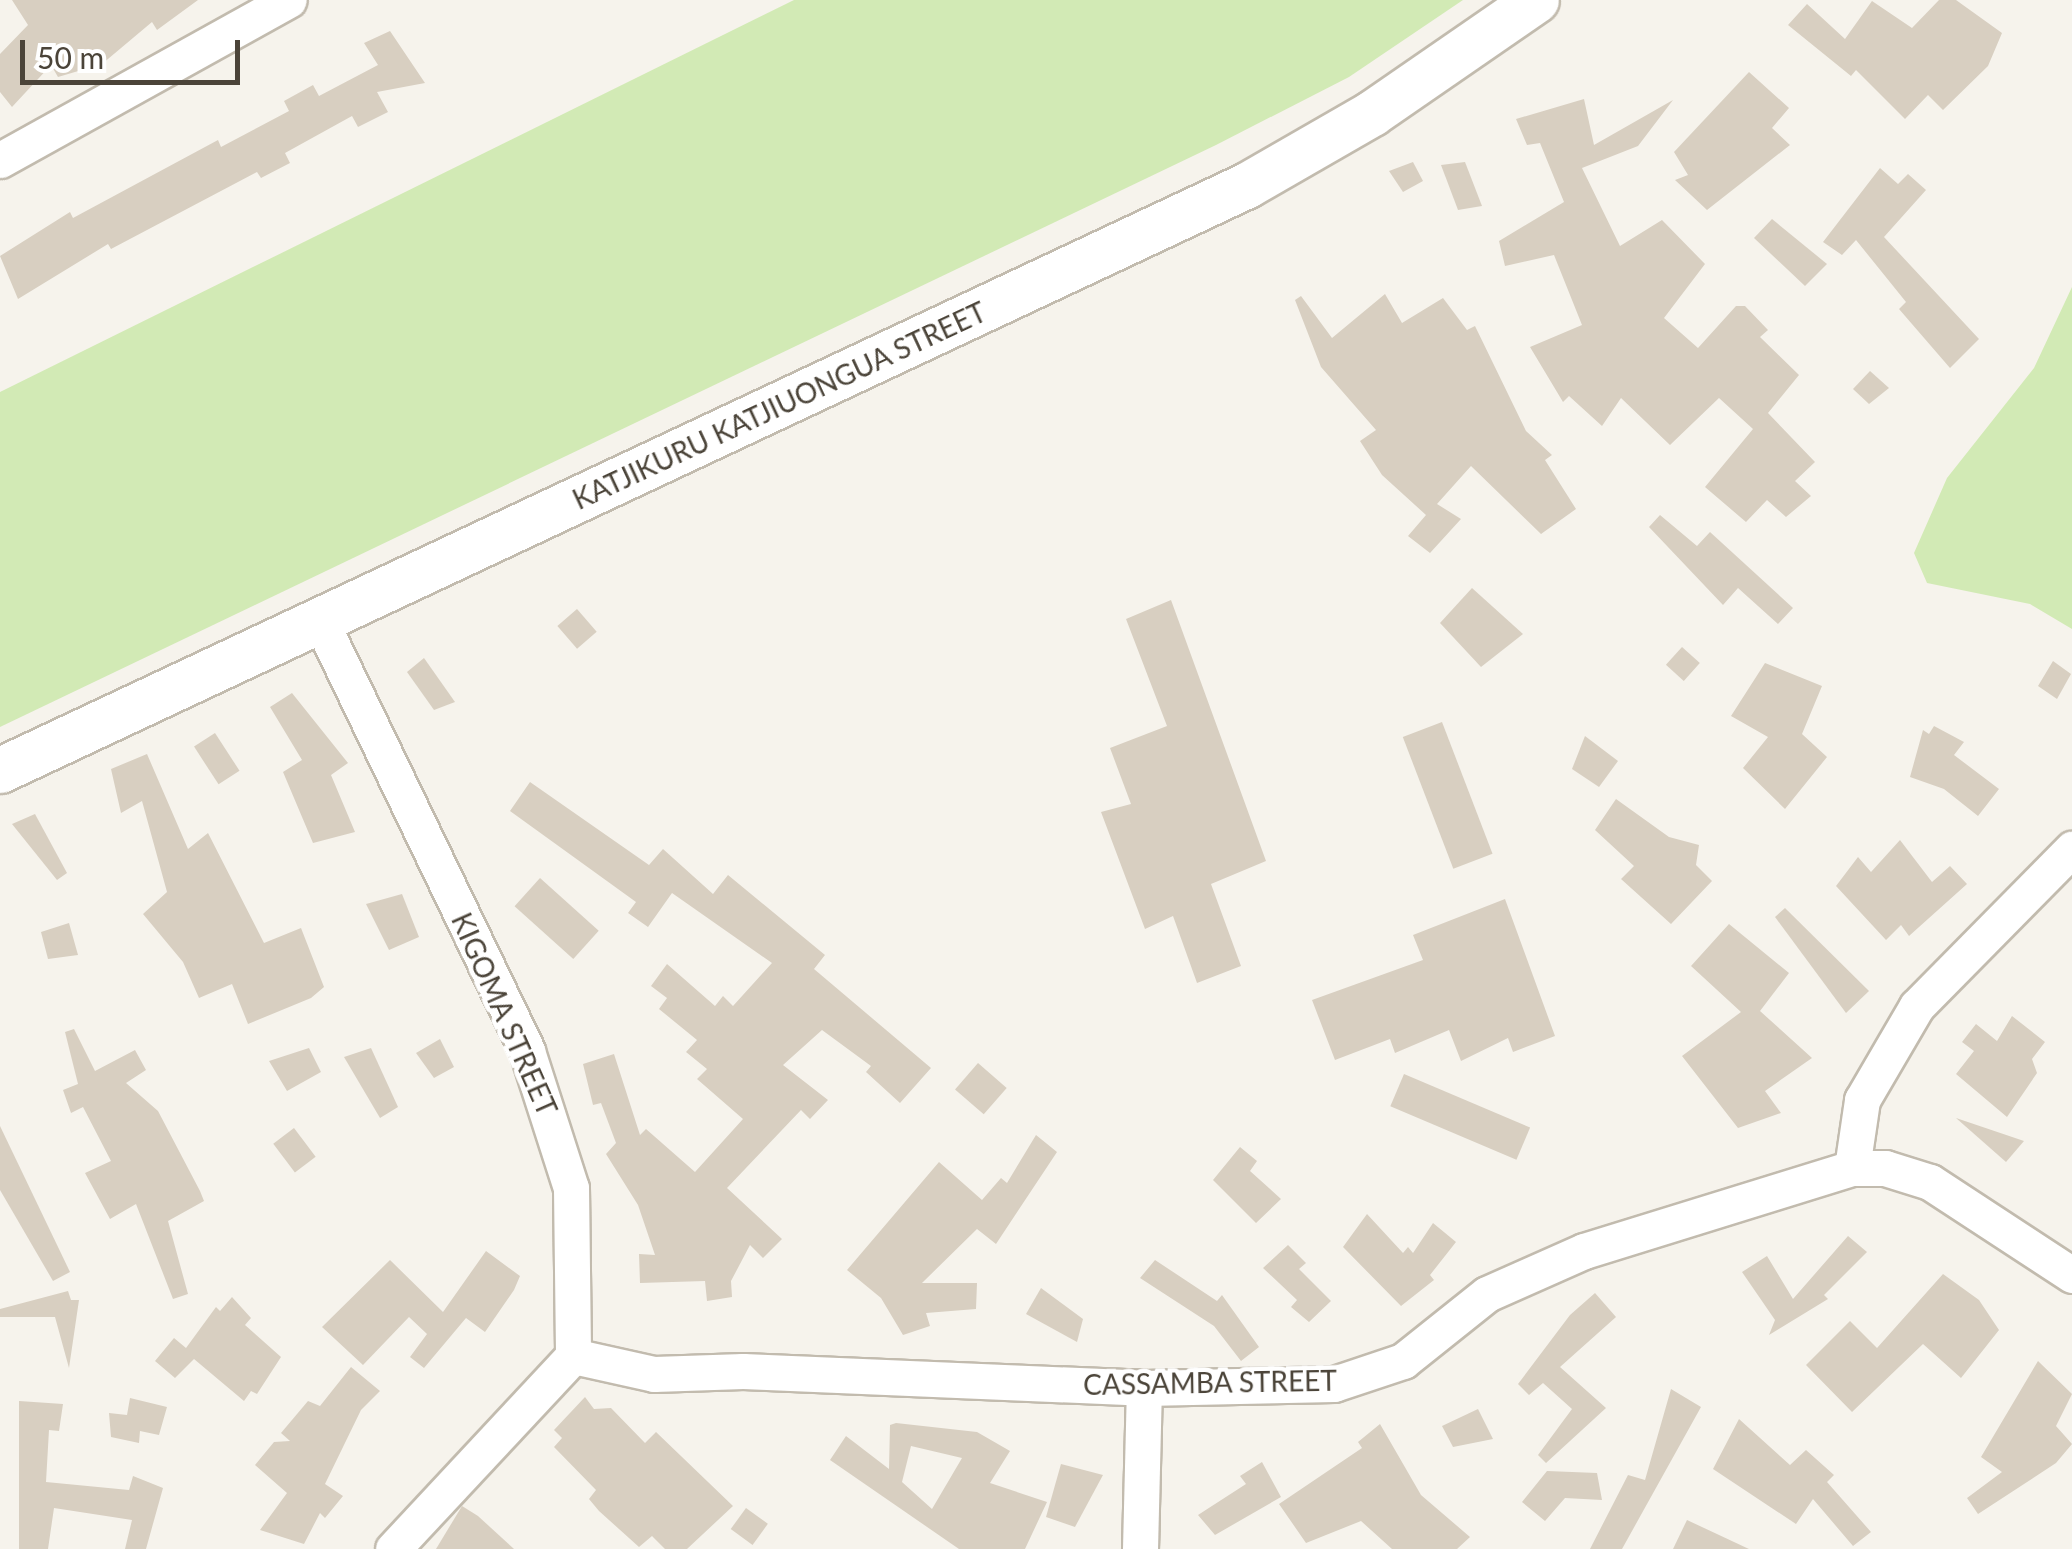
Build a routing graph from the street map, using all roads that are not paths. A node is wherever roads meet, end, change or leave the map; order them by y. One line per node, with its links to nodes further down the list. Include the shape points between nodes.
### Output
1 (288, 0): 3 (street)
2 (1536, 0): 4 (street, KATJIKURU KATJIUONGUA STREET, via 1372,113 1247,185)
3 (0, 160)
4 (319, 618): 5 (street, KATJIKURU KATJIUONGUA STREET); 9 (street, KIGOMA STREET, via 541,1083 571,1188)
5 (0, 770)
6 (2072, 849): 7 (street, via 1917,1006 1862,1100)
7 (1852, 1168): 8 (street, CASSAMBA STREET, via 1885,1168 1930,1182); 10 (street, CASSAMBA STREET, via 1584,1251 1487,1294 1403,1362 1334,1384)
8 (2072, 1275)
9 (573, 1356): 10 (street, CASSAMBA STREET, via 654,1374 744,1371); 11 (street)
10 (1144, 1388): 12 (street)
11 (393, 1549)
12 (1140, 1549)

